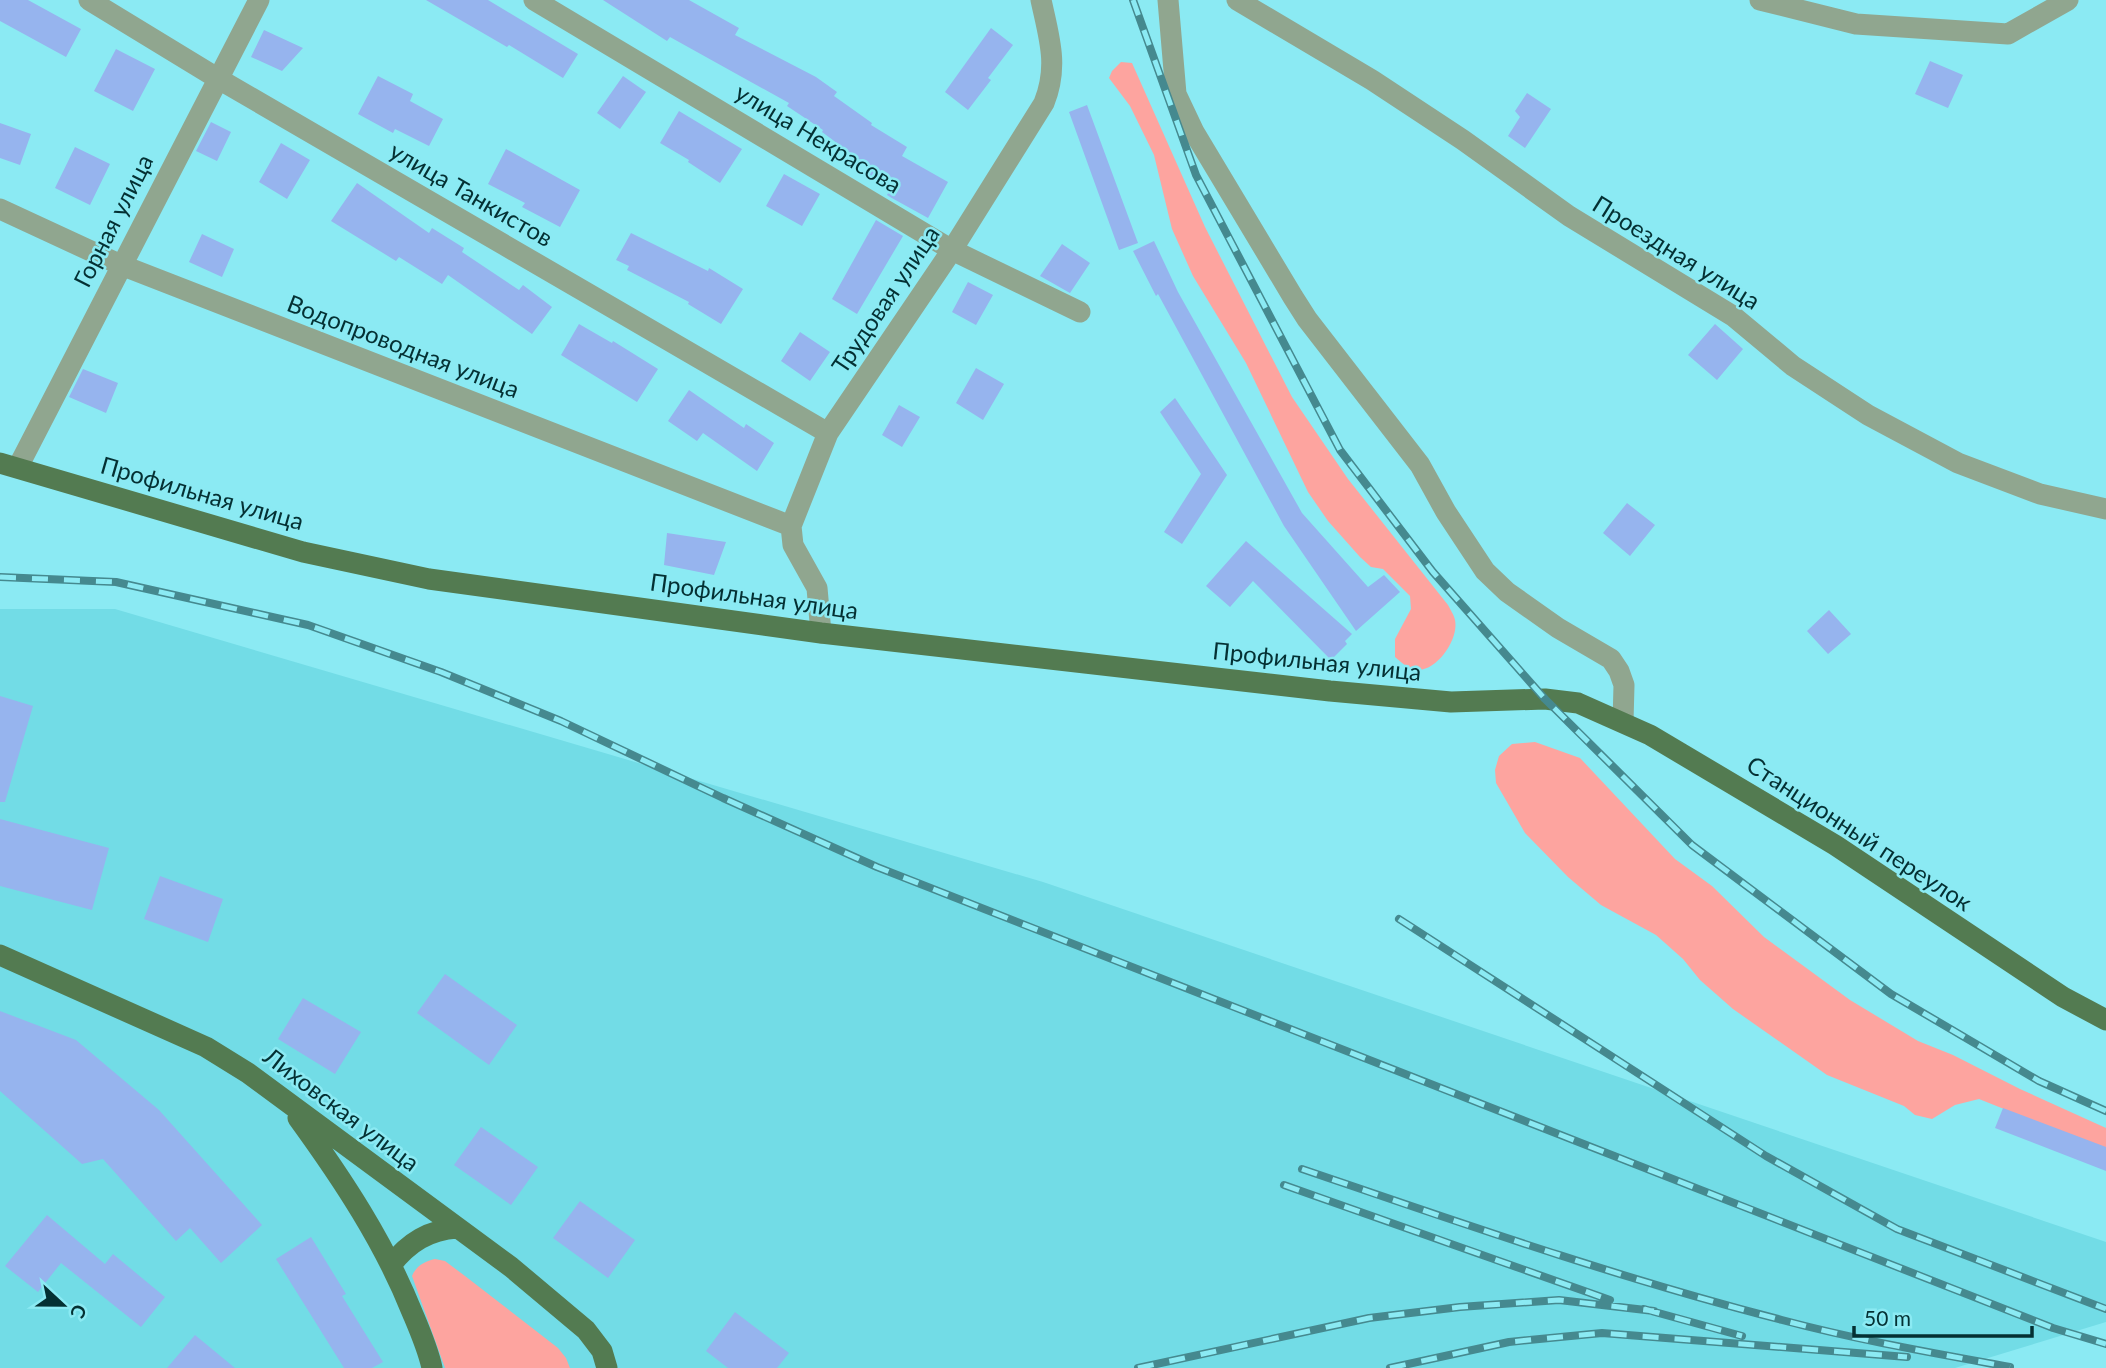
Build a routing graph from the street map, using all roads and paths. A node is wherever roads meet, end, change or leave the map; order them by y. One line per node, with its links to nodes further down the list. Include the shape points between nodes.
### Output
1 (89, 0): 10 (street, улица Танкистов)
2 (258, 0): 10 (street, Горная улица)
3 (534, 0): 9 (street, улица Некрасова)
4 (1041, 0): 12 (street, Трудовая улица, via 1053,65 1051,85)
5 (1168, 0): 21 (street, via 1176,94 1293,297 1420,465 1485,571 1558,628 1611,659 1624,685)
6 (1237, 0): 17 (street, Проездная улица, via 1372,80 1569,216 1733,316 1793,366 1868,415 1958,463 2040,494)
7 (1760, 0): 8 (street, via 1856,24 2008,34)
8 (2068, 0)
9 (565, 7): 12 (street, улица Некрасова)
10 (218, 78): 13 (street, Горная улица); 15 (street, улица Танкистов)
11 (0, 209): 13 (street, Водопроводная улица)
12 (952, 250): 14 (street, улица Некрасова); 15 (street, Трудовая улица)
13 (121, 265): 16 (street, Горная улица); 18 (street, Водопроводная улица)
14 (1080, 312)
15 (828, 433): 18 (street, Трудовая улица)
16 (9, 465): 19 (main road, Профильная улица, via 303,552 429,579)
17 (2106, 509)
18 (791, 526): 19 (street, via 793,545 817,588)
19 (821, 634): 20 (main road, Профильная улица, via 1451,702 1545,699)
20 (1578, 703): 21 (main road, Станционный переулок)
21 (1623, 722): 23 (main road, Станционный переулок, via 1835,845 2040,982)
22 (0, 955): 24 (main road, Лиховская улица, via 206,1046)
23 (2106, 1020)
24 (285, 1100): 25 (main road, Лиховская улица); 26 (main road, via 336,1171)
25 (457, 1228): 26 (main road, via 424,1235); 28 (main road, Лиховская улица, via 586,1330 602,1350)
26 (391, 1265): 27 (main road)
27 (432, 1368)
28 (607, 1368)

